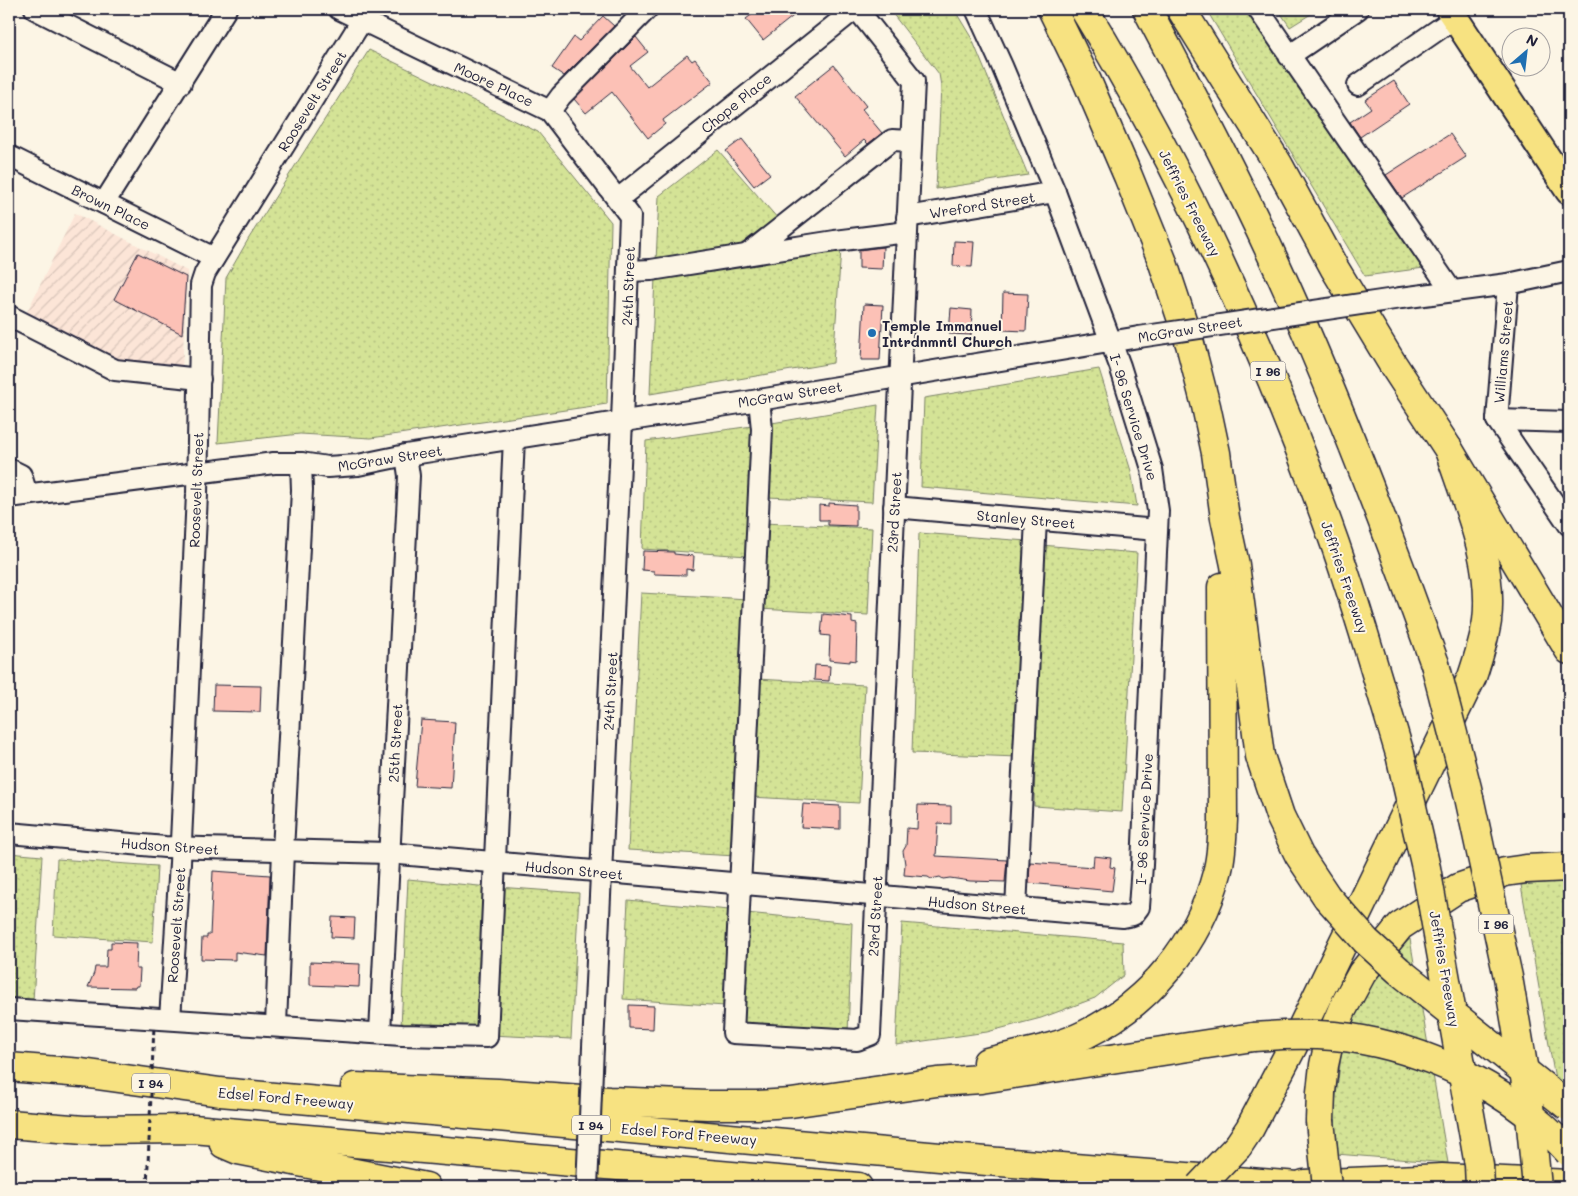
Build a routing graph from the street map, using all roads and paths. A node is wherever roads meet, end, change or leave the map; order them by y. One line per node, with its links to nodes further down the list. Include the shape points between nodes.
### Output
1 (35, 9): 16 (street)
2 (226, 9): 16 (street)
3 (339, 9): 14 (street, Moore Place)
4 (647, 9): 18 (street)
5 (856, 9): 19 (street, 23rd Street, via 914,81); 23 (street, Chope Place)
6 (976, 9): 22 (street, I- 96 Service Drive)
7 (1052, 9): 48 (highway, via 1087,81 1162,260 1190,344 1206,406)
8 (1084, 9): 85 (highway, Jeffries Freeway / I 96, bridge, via 1162,146 1214,248 1263,358 1335,545 1400,754 1426,868 1479,1165)
9 (1147, 9): 86 (highway, I 96, bridge, via 1222,150 1273,258 1343,419 1435,664 1467,788 1508,977 1528,1095)
10 (1181, 9): 41 (highway, via 1278,164 1335,269 1392,363)
11 (1258, 9): 15 (street)
12 (1358, 9): 15 (street)
13 (1452, 13): 17 (street); 21 (main road)
14 (366, 15): 18 (street, Moore Place); 27 (street, Roosevelt Street)
15 (1289, 56): 31 (street)
16 (181, 82): 24 (street)
17 (1358, 85)
18 (550, 110): 23 (street, Moore Place)
19 (911, 141): 25 (street, 23rd Street); 26 (street, via 892,140)
20 (9, 156): 24 (street, Brown Place)
21 (1569, 191)
22 (1056, 192): 25 (street, Wreford Street); 33 (street, I- 96 Service Drive)
23 (618, 199): 28 (street, 24th Street, via 630,216)
24 (104, 203): 27 (street, Brown Place)
25 (907, 225): 26 (street, Wreford Street, via 889,233); 34 (street, 23rd Street)
26 (747, 254): 28 (street, Wreford Street)
27 (214, 258): 35 (street, Roosevelt Street, via 201,285)
28 (629, 271): 38 (street, 24th Street)
29 (1569, 271): 30 (street, McGraw Street)
30 (1508, 284): 31 (street, McGraw Street); 37 (street, Williams Street)
31 (1451, 290): 33 (street, McGraw Street, bridge)
32 (9, 316): 35 (street, via 115,370)
33 (1111, 341): 34 (street, McGraw Street); 51 (street, I- 96 Service Drive, via 1152,469 1158,511)
34 (901, 376): 36 (street, McGraw Street); 47 (street, 23rd Street)
35 (200, 379): 45 (street, Roosevelt Street)
36 (758, 400): 38 (street, McGraw Street); 60 (street, via 762,429)
37 (1497, 420): 39 (street); 50 (street)
38 (622, 421): 40 (street, McGraw Street); 59 (street, 24th Street)
39 (1569, 422)
40 (514, 438): 42 (street, McGraw Street); 57 (street)
41 (1449, 450): 52 (highway); 83 (highway, bridge, via 1481,545 1486,570 1487,621 1472,677 1250,1128 1238,1146)
42 (406, 455): 43 (street, McGraw Street, via 358,465 327,467); 56 (street, 25th Street, via 409,476)
43 (301, 464): 45 (street, McGraw Street, via 274,463); 55 (street)
44 (9, 469): 46 (street, via 21,475)
45 (198, 474): 46 (street, McGraw Street); 54 (street, Roosevelt Street)
46 (18, 495)
47 (894, 508): 49 (street, Stanley Street); 61 (street, 23rd Street)
48 (1225, 518): 71 (highway, via 1222,566 1223,820 1218,872 1204,913 1179,955 1158,981 1137,1001 1107,1021 1085,1034 1052,1046 983,1063); 73 (highway, bridge, via 1235,565 1260,756 1280,816 1300,855 1326,897 1366,941)
49 (1036, 520): 51 (street, Stanley Street); 62 (street)
50 (1569, 525)
51 (1157, 530): 63 (street, I- 96 Service Drive, via 1142,865)
52 (1569, 650)
53 (9, 833): 54 (street, Hudson Street)
54 (180, 848): 55 (street, Hudson Street); 65 (street, Roosevelt Street)
55 (283, 851): 56 (street, Hudson Street); 66 (street)
56 (388, 854): 57 (street, Hudson Street); 67 (street, 25th Street)
57 (494, 863): 59 (street, Hudson Street); 67 (street, via 487,1037)
58 (1569, 867): 84 (highway, bridge, via 1505,872 1458,888 1400,926 1362,973 1342,1010 1329,1042 1324,1066 1320,1121)
59 (601, 872): 60 (street, Hudson Street); 81 (street, 24th Street, bridge)
60 (741, 884): 61 (street, Hudson Street); 61 (street, 23rd Street, via 734,1033 856,1040 870,1035)
61 (876, 896): 62 (street, Hudson Street)
62 (1016, 908): 63 (street, Hudson Street, via 1123,917)
63 (1136, 912)
64 (9, 1009): 65 (street)
65 (162, 1022): 66 (street); 79 (path, bridge)
66 (276, 1025): 67 (street)
67 (380, 1032)
68 (9, 1063): 70 (highway)
69 (9, 1068): 70 (highway, Edsel Ford Freeway / I 94)
70 (82, 1073): 72 (highway, Edsel Ford Freeway / I 94)
71 (937, 1082): 72 (highway, via 757,1105 609,1101 345,1086); 76 (highway, bridge, via 981,1080 1253,1037 1300,1034 1361,1039 1429,1058 1492,1090 1537,1121)
72 (220, 1092): 78 (highway, Edsel Ford Freeway / I 94)
73 (1569, 1107)
74 (9, 1124): 75 (highway, via 84,1130)
75 (193, 1129): 80 (highway, via 238,1150); 82 (highway)
76 (1569, 1152)
77 (1569, 1184): 78 (highway, Edsel Ford Freeway, via 1442,1178)
78 (1300, 1186)
79 (147, 1187)
80 (426, 1187)
81 (586, 1187)
82 (858, 1187)
83 (1199, 1187)
84 (1327, 1187)
85 (1480, 1187)
86 (1537, 1187)

